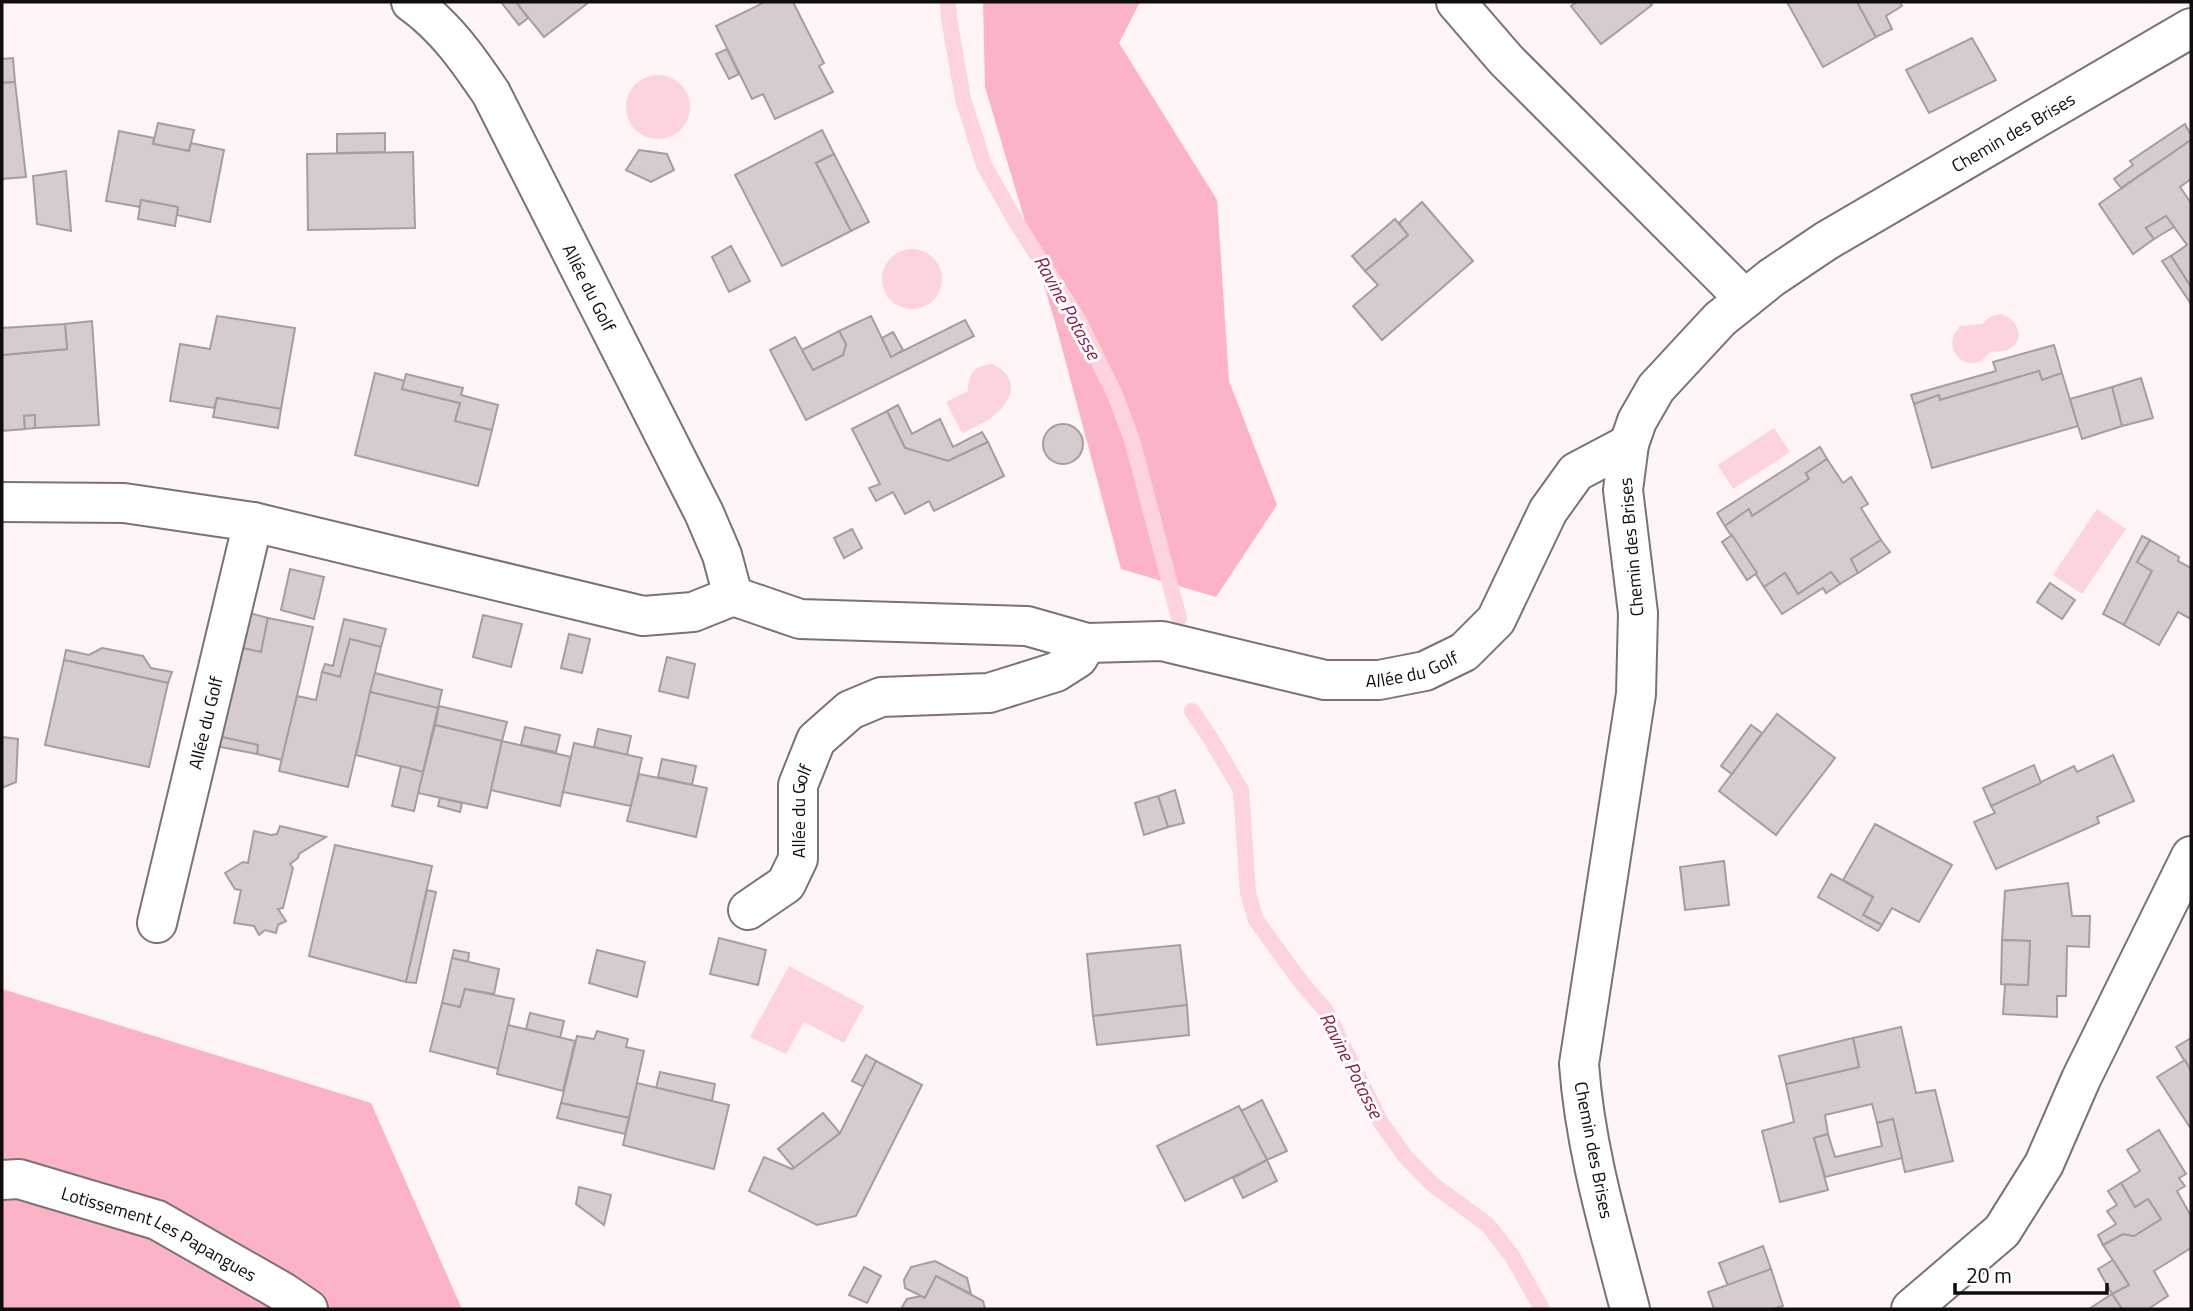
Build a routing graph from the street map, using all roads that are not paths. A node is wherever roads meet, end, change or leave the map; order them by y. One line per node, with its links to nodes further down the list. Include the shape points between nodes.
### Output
1 (411, 2): 8 (street, Allée du Golf, via 463,52 491,93 704,513)
2 (1456, 2): 4 (street, via 1506,60)
3 (2191, 27): 4 (street, Chemin des Brises, via 1826,241)
4 (1745, 299): 5 (street, Chemin des Brises, via 1657,388)
5 (1629, 444): 9 (street, Allée du Golf, via 1576,472 1548,511 1496,620 1464,652 1425,671 1379,680 1325,680 1162,641); 15 (street, Chemin des Brises, via 1623,490 1638,613 1636,694 1579,1064 1596,1181)
6 (2, 502): 7 (street, via 124,503)
7 (253, 522): 8 (street, via 643,616 693,612); 12 (street, Allée du Golf)
8 (733, 596): 9 (street, Allée du Golf, via 800,619 1027,626)
9 (1087, 643): 11 (street, Allée du Golf, via 1078,658 1056,672 989,693 881,697 850,710 816,740 798,785 798,859 786,884)
10 (2191, 856): 16 (street, via 2043,1164 2002,1231)
11 (748, 910)
12 (157, 923)
13 (2, 1180): 14 (street, Lotissement Les Papangues, via 19,1179 157,1220)
14 (308, 1309)
15 (1630, 1309)
16 (1911, 1309)

